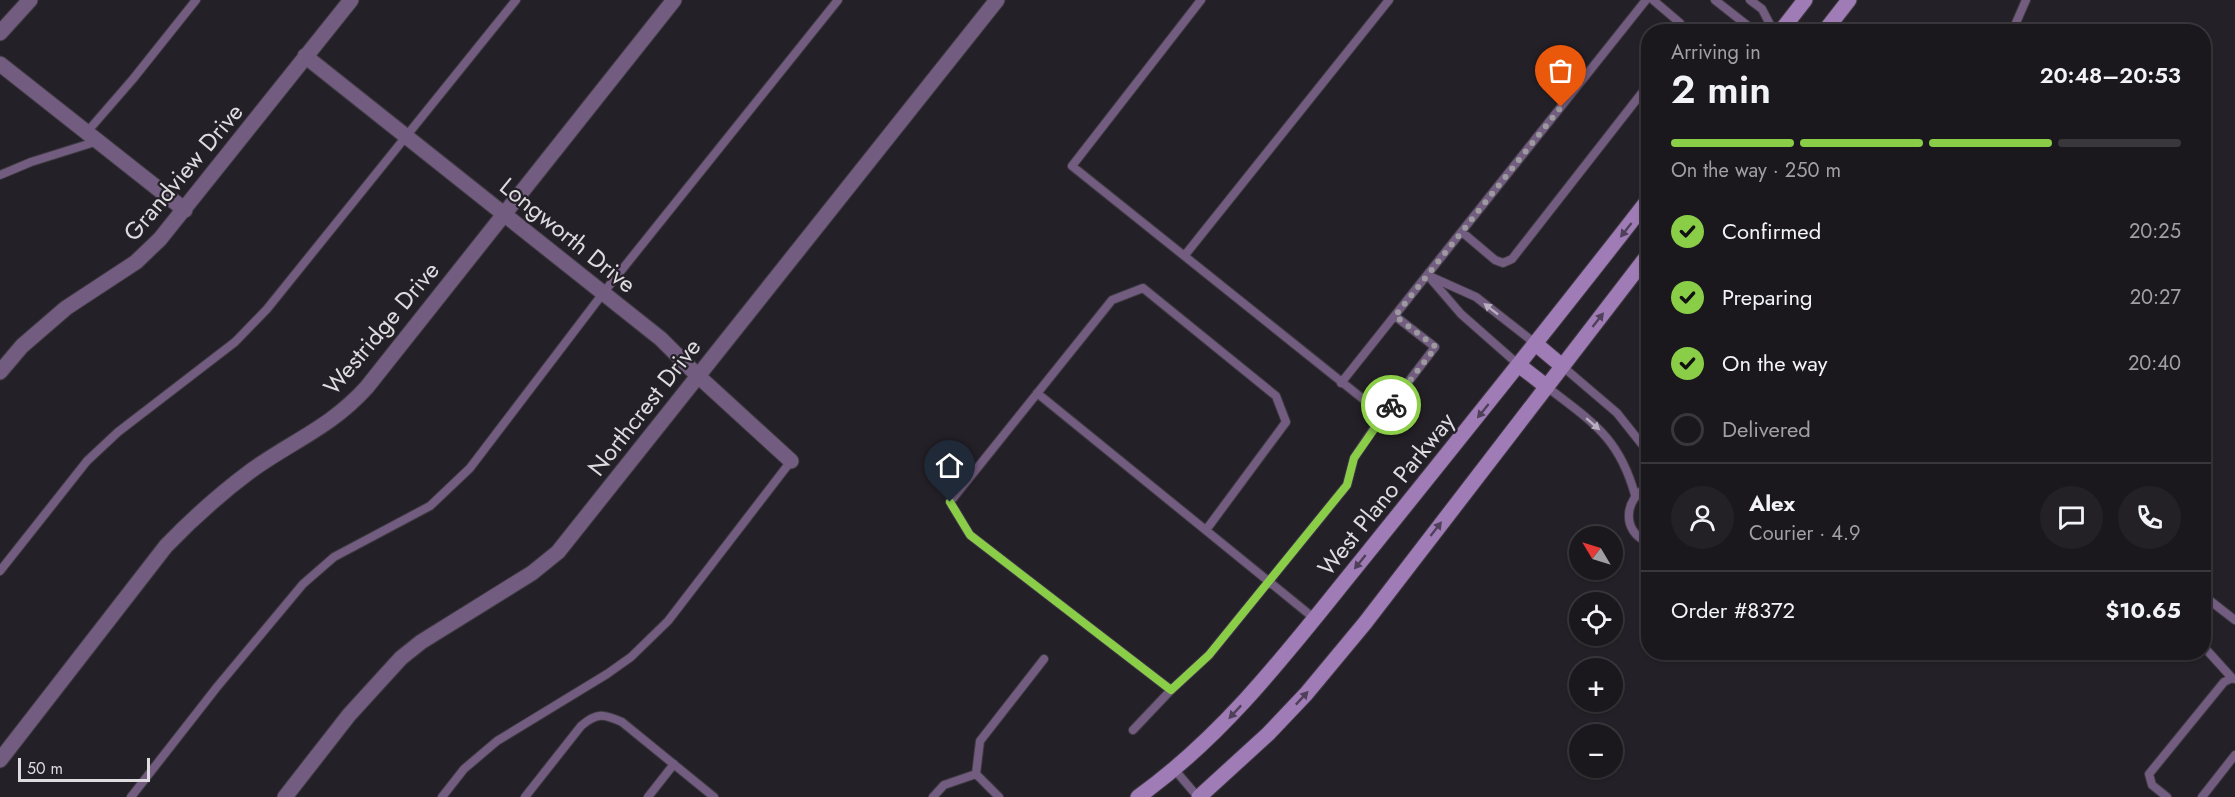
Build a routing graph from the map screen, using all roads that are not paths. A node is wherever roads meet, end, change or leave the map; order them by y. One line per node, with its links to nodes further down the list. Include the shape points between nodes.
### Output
1 (30, 0): 23 (street)
2 (195, 0): 28 (lane)
3 (351, 0): 24 (street, Grandview Drive)
4 (516, 0): 27 (lane)
5 (674, 0): 32 (street, Westridge Drive)
6 (838, 0): 37 (lane)
7 (997, 0): 43 (street, Northcrest Drive)
8 (1202, 0): 34 (lane, via 1072,166)
9 (1389, 0): 34 (lane)
10 (1646, 0): 33 (lane)
11 (1653, 0): 17 (lane)
12 (1715, 0): 18 (lane)
13 (1750, 0): 19 (lane, via 1762,9)
14 (1805, 0): 20 (main road)
15 (1849, 0): 21 (main road)
16 (2026, 0): 22 (lane)
17 (1680, 24)
18 (1745, 24)
19 (1770, 24)
20 (1786, 24)
21 (1830, 24)
22 (2016, 24)
23 (0, 33)
24 (305, 56): 27 (street, Longworth Drive); 31 (street, Grandview Drive)
25 (0, 64): 28 (street)
26 (1641, 94): 33 (lane, via 1512,259 1503,263 1495,260)
27 (406, 135): 32 (street, Longworth Drive); 54 (lane, via 267,309 236,342 118,432 87,461)
28 (92, 137): 29 (lane); 31 (street)
29 (0, 175)
30 (1641, 209): 39 (main road, West Plano Parkway, one-way to 39)
31 (185, 210): 42 (street, Grandview Drive, via 136,262 66,308 22,346)
32 (504, 212): 37 (street, Longworth Drive); 65 (street, Westridge Drive, via 350,406 253,470 197,514 166,546)
33 (1462, 232): 36 (lane)
34 (1185, 255): 44 (lane)
35 (1641, 264): 41 (main road, one-way to 35)
36 (1427, 275): 38 (lane); 39 (lane, one-way to 36, via 1476,297); 40 (lane, via 1461,314)
37 (604, 292): 43 (street, Longworth Drive); 69 (lane, via 470,468 430,506 334,557 303,584)
38 (1395, 316): 44 (lane); 47 (lane, via 1436,347)
39 (1537, 345): 40 (main road, West Plano Parkway); 41 (main road)
40 (1520, 366): 45 (main road); 57 (main road, West Plano Parkway, one-way to 57)
41 (1562, 366): 45 (main road); 48 (lane, via 1617,413)
42 (0, 372)
43 (697, 375): 49 (street, Longworth Drive); 70 (street, Northcrest Drive, via 558,552 401,658 355,708)
44 (1341, 383): 47 (lane)
45 (1547, 387): 51 (lane, one-way to 51, via 1611,442 1628,470); 78 (main road, one-way to 45, via 1306,694)
46 (1037, 393): 52 (lane); 52 (lane, via 1112,300 1143,288 1232,360 1276,396 1286,422); 62 (lane, via 950,502 970,535)
47 (1383, 415): 55 (lane, via 1354,458 1347,485)
48 (1641, 443)
49 (792, 461): 71 (lane, via 668,621 631,657 497,741 464,770)
50 (1641, 491): 51 (lane)
51 (1635, 495): 53 (lane, via 1629,520)
52 (1206, 530): 55 (lane)
53 (1641, 538)
54 (0, 571)
55 (1269, 582): 57 (lane); 62 (lane, via 1209,655)
56 (2211, 601): 58 (lane)
57 (1315, 619): 67 (main road, West Plano Parkway, one-way to 67, via 1216,732)
58 (2235, 620)
59 (2211, 653): 61 (lane)
60 (1044, 659): 68 (lane, via 980,741)
61 (2234, 678): 79 (lane, via 2224,682 2149,774 2152,785)
62 (1171, 690): 63 (lane)
63 (1133, 730)
64 (2235, 755): 80 (lane)
65 (0, 760)
66 (674, 764): 72 (lane, via 622,722 608,716 592,717); 73 (lane); 74 (lane)
67 (1174, 769): 77 (main road, West Plano Parkway); 78 (lane)
68 (976, 774): 75 (lane, via 944,785); 76 (lane)
69 (131, 797)
70 (285, 797)
71 (442, 797)
72 (525, 797)
73 (648, 797)
74 (714, 797)
75 (933, 797)
76 (999, 797)
77 (1138, 797)
78 (1199, 797)
79 (2167, 797)
80 (2202, 797)

